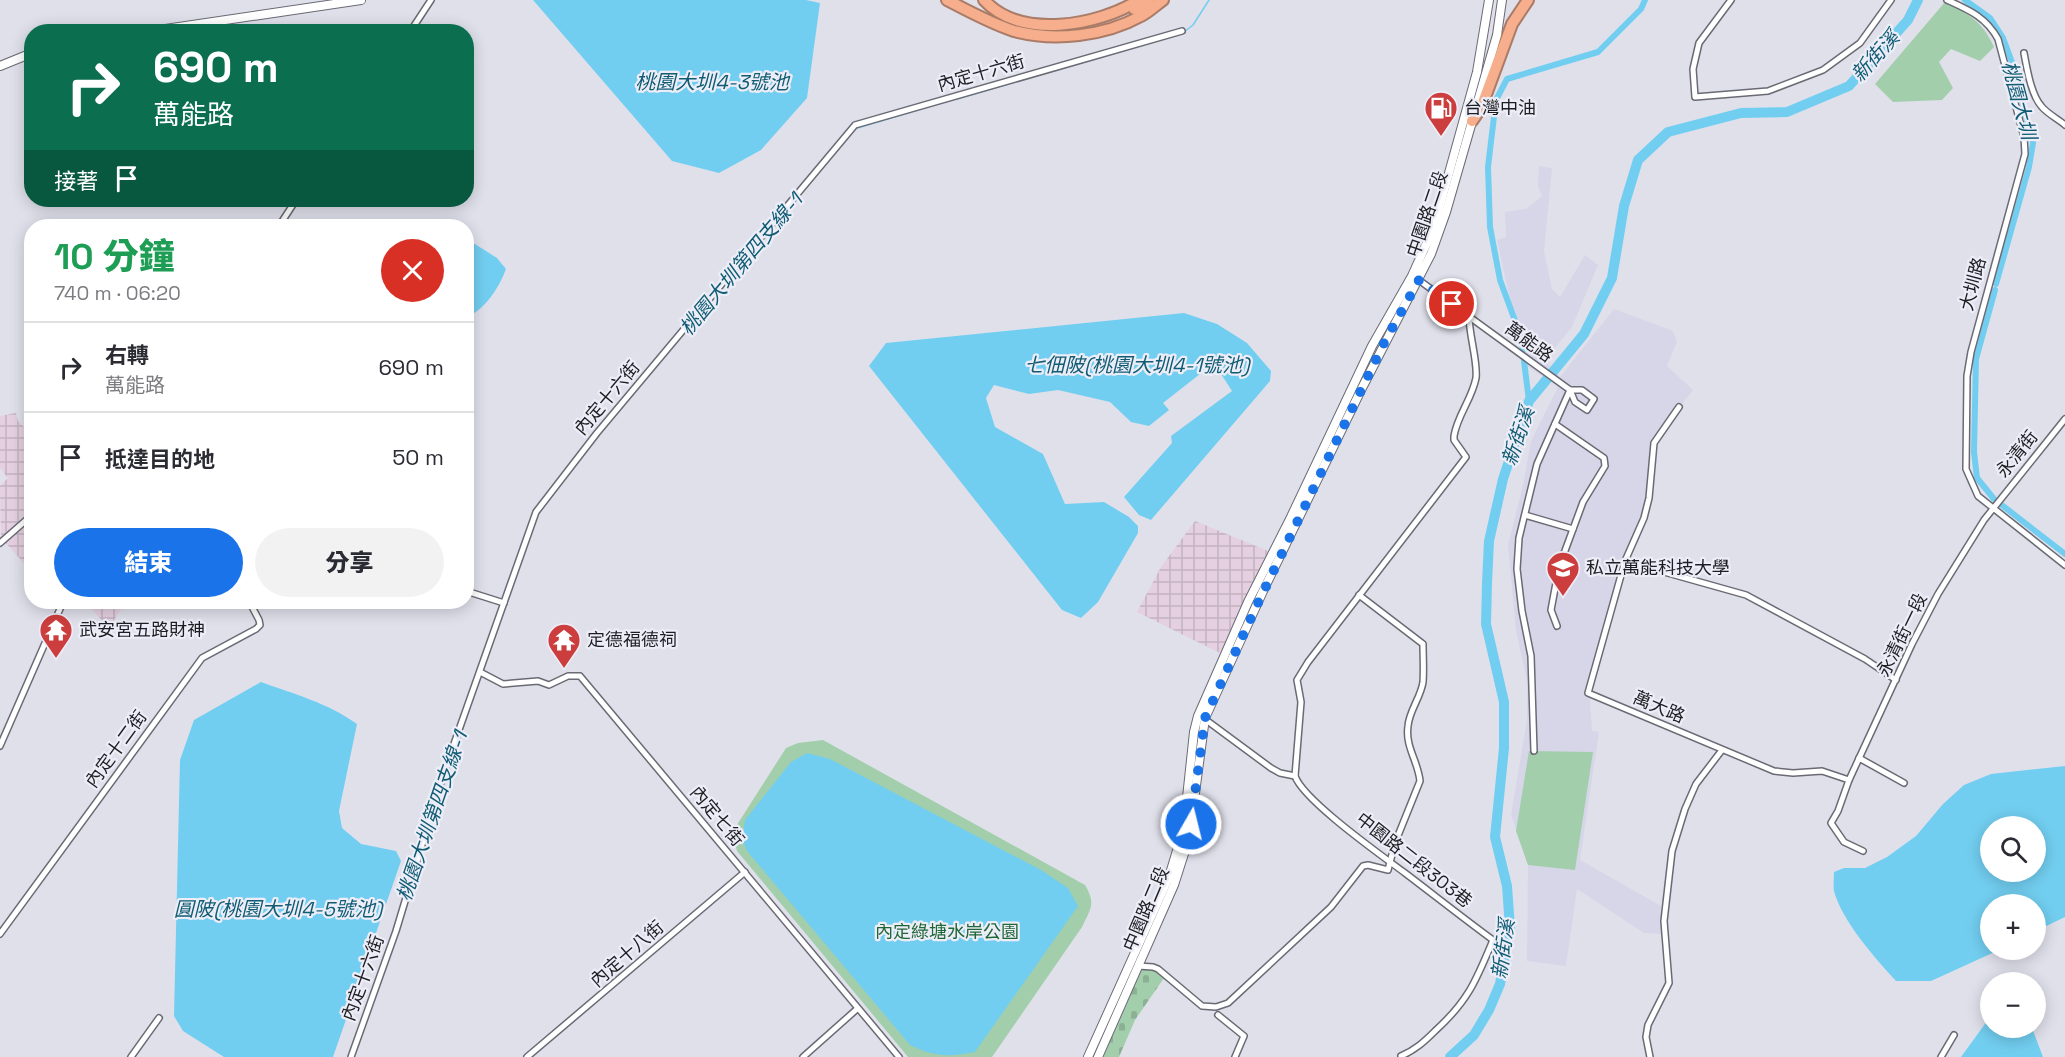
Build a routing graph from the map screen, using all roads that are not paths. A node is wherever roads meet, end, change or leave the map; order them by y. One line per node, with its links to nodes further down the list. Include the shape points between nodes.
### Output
1 (361, 0): 14 (main road)
2 (431, 0): 15 (street)
3 (947, 0): 16 (highway)
4 (984, 0): 5 (highway, via 1002,14 1047,25 1096,20)
5 (1139, 0)
6 (1149, 0): 16 (highway, via 1107,22 1079,29)
7 (1163, 0): 16 (highway, via 1141,16 1079,35 1046,36)
8 (1489, 0): 23 (main road, 中園路二段, via 1477,72)
9 (1502, 0): 21 (main road, 中園路二段, via 1497,34)
10 (1528, 0): 21 (highway, via 1512,24 1481,108)
11 (1731, 0): 12 (street, via 1699,43 1693,69 1695,98 1768,91 1823,70 1860,43)
12 (1891, 0)
13 (1947, 0): 29 (street, 大圳路, via 1973,12 1992,27 2024,138 2023,165 1966,376 1966,469 1978,496)
14 (199, 24)
15 (415, 24)
16 (1015, 31)
17 (1182, 31): 38 (street, 內定十六街, via 855,125 597,433 538,510)
18 (2024, 53): 22 (street, via 2032,90 2040,106)
19 (24, 56): 20 (main road)
20 (0, 66)
21 (1472, 121): 23 (main road, 中園路二段, via 1446,212 1431,254)
22 (2065, 124)
23 (1416, 278): 24 (street, 萬能路); 44 (main road, 中園路二段, via 1372,346 1248,602)
24 (1469, 316): 25 (street, 萬能路); 37 (street, via 1476,379 1454,436 1466,457)
25 (1570, 390): 25 (street, via 1575,402 1587,410 1594,399 1582,390); 28 (street)
26 (1679, 407): 34 (street, 萬大路, via 1654,443 1644,518)
27 (2065, 418): 29 (street, 永清街)
28 (1555, 424): 30 (street, via 1537,464); 32 (street, via 1604,458 1605,466 1583,502)
29 (1993, 508): 35 (street, 大圳路); 43 (street, 永清街一段, via 1938,594)
30 (1524, 515): 32 (street); 47 (street, via 1517,569 1531,656)
31 (24, 522): 33 (street)
32 (1573, 529): 41 (street, via 1554,587 1551,610)
33 (0, 543)
34 (1625, 561): 43 (street, via 1746,595); 46 (street, 萬大路, via 1588,693)
35 (2065, 565)
36 (474, 594): 38 (street)
37 (1359, 595): 49 (street, via 1297,680 1301,702); 53 (street, via 1423,644 1423,683 1407,736 1420,781)
38 (504, 603): 42 (street, 內定十六街)
39 (60, 609): 45 (street)
40 (253, 609): 55 (street, 內定十二街, via 260,625 202,658)
41 (1557, 627)
42 (480, 672): 54 (street, 內定七街, via 503,684 538,681 549,685 568,676 580,676); 63 (street, 內定十六街)
43 (1896, 680): 48 (street, 永清街一段)
44 (1202, 717): 49 (street, via 1271,768); 56 (main road, 中園路二段, via 1194,732 1195,762 1179,844)
45 (0, 746)
46 (1722, 750): 50 (street, 萬大路, via 1774,771 1822,771); 70 (street, via 1696,784 1672,852 1664,921 1669,983 1648,1025)
47 (1534, 751)
48 (1859, 758): 50 (street, 永清街一段); 51 (street)
49 (1295, 776): 53 (street, 中園路二段303巷, via 1314,801)
50 (1848, 780): 52 (street, 永清街一段, via 1831,823 1845,842)
51 (1904, 783)
52 (1863, 851)
53 (1390, 862): 56 (street, via 1388,870 1363,866 1331,907 1228,1003 1202,1006 1158,969); 61 (street, 中園路二段303巷, via 1493,940 1473,987 1455,1012 1415,1050)
54 (745, 872): 57 (street, 內定七街); 64 (street, 內定十八街)
55 (0, 934)
56 (1134, 964): 67 (main road, 中園路二段); 68 (main road, 中園路二段)
57 (857, 1009): 65 (street); 66 (street, 內定七街)
58 (1218, 1015): 69 (street, via 1244,1036)
59 (159, 1018): 62 (street)
60 (1954, 1035): 71 (street)
61 (1401, 1056)
62 (131, 1057)
63 (351, 1057)
64 (527, 1057)
65 (803, 1057)
66 (899, 1057)
67 (1088, 1057)
68 (1098, 1057)
69 (1235, 1057)
70 (1650, 1057)
71 (1941, 1057)

